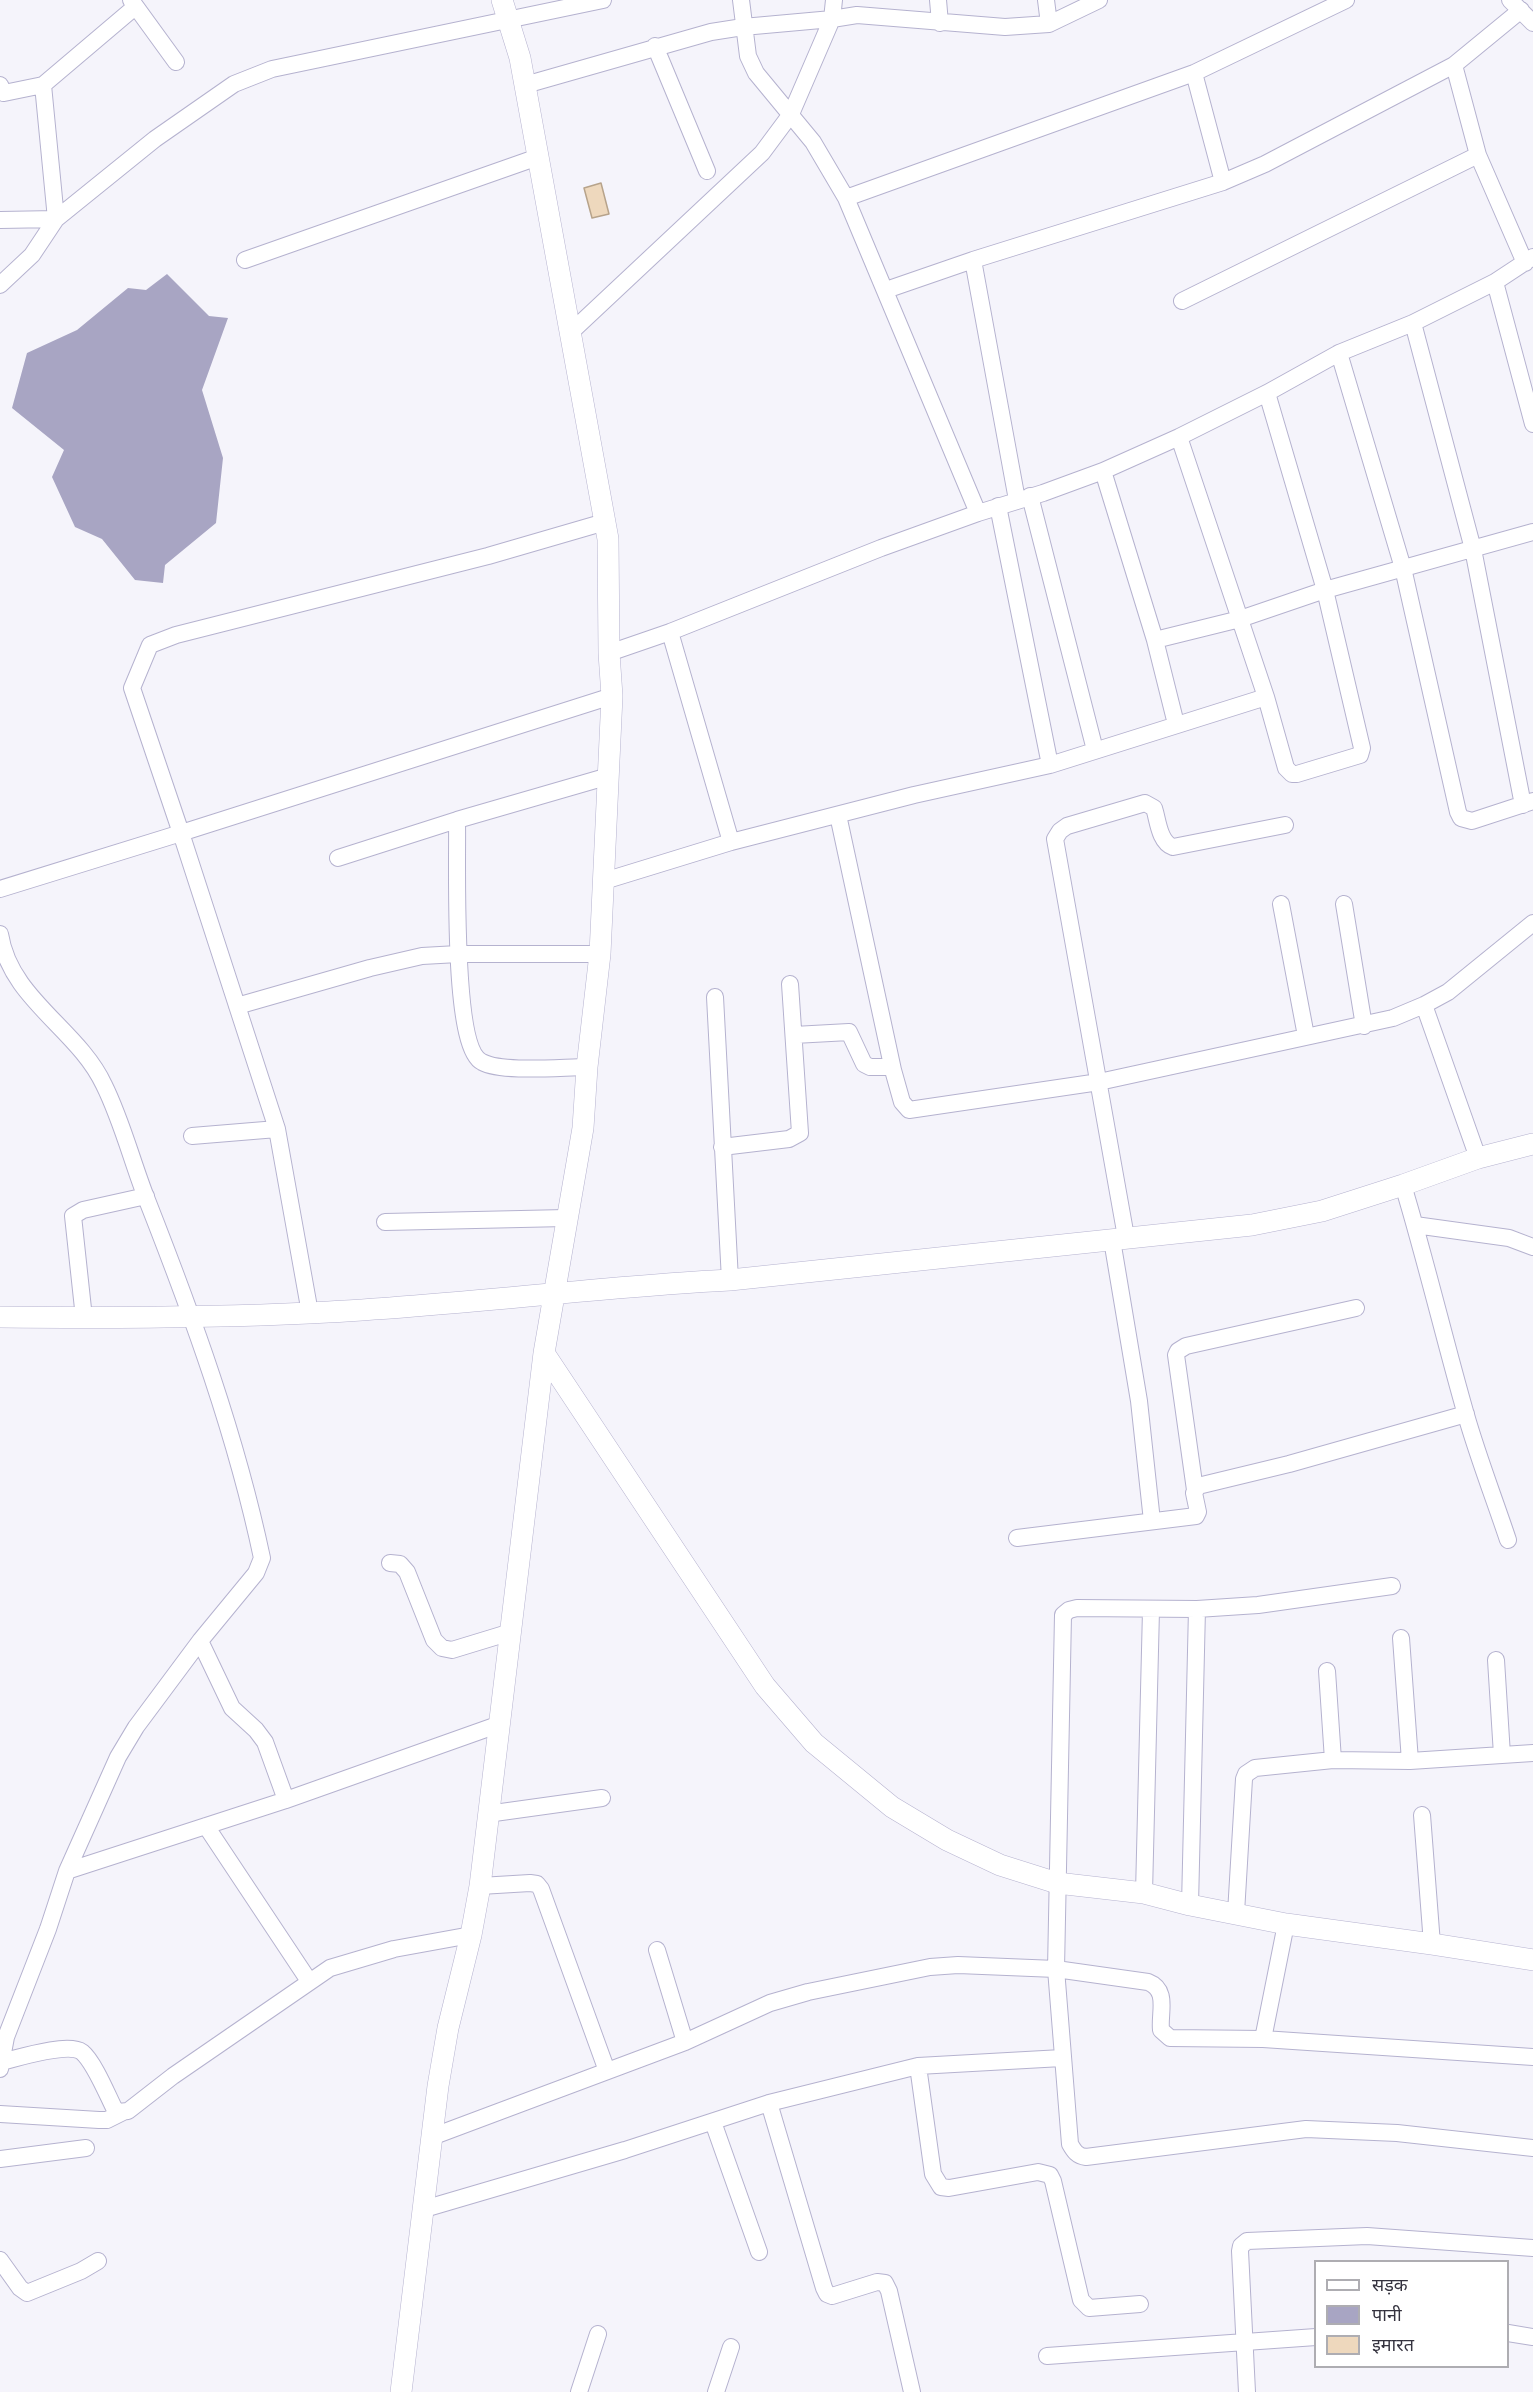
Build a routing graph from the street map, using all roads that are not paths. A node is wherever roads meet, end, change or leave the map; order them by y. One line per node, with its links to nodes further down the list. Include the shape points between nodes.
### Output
1 (603, 0): 10 (street)
2 (741, 0): 15 (street)
3 (834, 0): 11 (street)
4 (938, 0): 12 (street)
5 (1046, 0): 14 (street)
6 (1099, 0): 14 (street)
7 (1346, 0): 19 (street)
8 (133, 3): 17 (street); 21 (street)
9 (1515, 5): 13 (street); 18 (street)
10 (504, 9): 20 (street); 30 (street, via 272,69 234,84 155,139)
11 (832, 19): 12 (street, via 857,15); 15 (street); 23 (street)
12 (940, 23): 14 (street, via 1005,27)
13 (1533, 23)
14 (1049, 24)
15 (742, 27): 16 (street); 23 (street, via 756,73)
16 (655, 46): 20 (street); 26 (street)
17 (176, 62)
18 (1454, 65): 24 (street); 27 (street)
19 (1194, 73): 27 (street); 28 (street)
20 (525, 85): 25 (street)
21 (43, 86): 22 (street); 30 (street)
22 (1, 90)
23 (791, 114): 28 (street, via 813,142); 39 (street, via 762,153)
24 (1478, 155): 33 (street); 37 (street)
25 (538, 157): 31 (street); 39 (street)
26 (707, 171)
27 (1223, 182): 32 (street)
28 (846, 198): 36 (street)
29 (0, 219): 30 (street)
30 (56, 219): 35 (street, via 32,255)
31 (245, 260)
32 (973, 260): 36 (street); 45 (street)
33 (1529, 260): 34 (street)
34 (1495, 282): 38 (street); 42 (street)
35 (0, 285)
36 (886, 290): 47 (street)
37 (1182, 301)
38 (1413, 323): 40 (street); 50 (street)
39 (570, 333): 48 (street)
40 (1339, 353): 41 (street); 51 (street)
41 (1267, 393): 43 (street); 52 (street)
42 (1533, 424)
43 (1179, 437): 44 (street); 53 (street)
44 (1103, 471): 45 (street); 55 (street)
45 (1024, 498): 46 (street); 60 (street)
46 (998, 506): 47 (street); 61 (street)
47 (978, 513): 54 (street)
48 (605, 522): 56 (street); 67 (street, via 150,645 132,688)
49 (1533, 532): 50 (street)
50 (1473, 549): 51 (street); 63 (street)
51 (1403, 568): 52 (street); 63 (street, via 1461,818 1472,821)
52 (1325, 590): 53 (street); 58 (street, via 1362,752 1292,774 1286,768)
53 (1240, 619): 55 (street); 58 (street)
54 (670, 632): 56 (street); 68 (street)
55 (1155, 640): 59 (street)
56 (609, 653): 57 (street)
57 (612, 696): 62 (street); 67 (street)
58 (1266, 697): 59 (street)
59 (1176, 724): 60 (street)
60 (1095, 750): 61 (street)
61 (1050, 765): 64 (street)
62 (609, 776): 65 (street); 70 (street)
63 (1528, 803)
64 (837, 815): 68 (street); 86 (street)
65 (457, 820): 69 (street); 76 (street)
66 (1285, 825): 87 (street, via 1173,847 1163,838 1154,808 1145,803 1060,831 1055,847)
67 (181, 832): 71 (street); 81 (street)
68 (730, 842): 70 (street)
69 (338, 858)
70 (604, 880): 77 (street)
71 (0, 889)
72 (1281, 904): 84 (street)
73 (1344, 904): 82 (street)
74 (1533, 923): 80 (street, via 1448,992)
75 (0, 934): 94 (street, via 15,974 32,999 96,1068)
76 (458, 954): 77 (street); 81 (street, via 422,956); 85 (street, via 464,1028 479,1062 495,1067)
77 (600, 954): 85 (street)
78 (790, 984): 83 (street)
79 (715, 997): 91 (street)
80 (1424, 1005): 82 (street); 92 (street)
81 (237, 1006): 88 (street)
82 (1364, 1026): 84 (street)
83 (794, 1035): 86 (street, via 849,1032 864,1064); 91 (street, via 800,1133 789,1139)
84 (1306, 1036): 87 (street)
85 (587, 1067): 95 (street, via 583,1128)
86 (893, 1070): 87 (street, via 902,1102 909,1110)
87 (1099, 1082): 98 (street)
88 (277, 1130): 89 (street); 103 (street)
89 (192, 1136)
90 (1533, 1144): 92 (street)
91 (722, 1147): 100 (street)
92 (1478, 1158): 93 (street)
93 (1403, 1185): 97 (street); 98 (street, via 1322,1211 1252,1225)
94 (146, 1196): 104 (street); 106 (street, via 83,1210 73,1216)
95 (566, 1218): 96 (street); 101 (street)
96 (385, 1222)
97 (1415, 1225): 99 (street, via 1509,1238); 108 (street)
98 (1119, 1239): 100 (street); 110 (street)
99 (1533, 1247)
100 (730, 1280): 101 (street)
101 (556, 1294): 103 (street); 107 (street)
102 (1356, 1308): 109 (street, via 1178,1351)
103 (310, 1313): 104 (street)
104 (193, 1316): 106 (street); 119 (street, via 234,1442 262,1558 256,1573)
105 (0, 1317): 106 (street)
106 (84, 1318)
107 (544, 1353): 117 (street); 133 (street, via 765,1686 814,1743 892,1807 946,1840 1000,1865)
108 (1466, 1414): 109 (street, via 1198,1486); 112 (street)
109 (1195, 1490): 110 (street, via 1198,1515)
110 (1152, 1521): 111 (street)
111 (1017, 1538)
112 (1508, 1540)
113 (390, 1563): 117 (street, via 400,1564 407,1572 434,1640 442,1648 452,1650)
114 (1392, 1586): 116 (street)
115 (1151, 1610): 116 (street); 133 (street, via 1077,1608 1063,1615); 135 (street)
116 (1197, 1610): 136 (street)
117 (511, 1632): 122 (street)
118 (1401, 1638): 126 (street)
119 (200, 1641): 128 (street, via 232,1708 265,1742); 132 (street, via 118,1757)
120 (1496, 1660): 124 (street)
121 (1327, 1671): 125 (street)
122 (500, 1724): 128 (street); 129 (street)
123 (1533, 1753): 124 (street)
124 (1502, 1755): 126 (street)
125 (1333, 1760): 126 (street); 137 (street, via 1255,1768 1246,1774)
126 (1410, 1761)
127 (602, 1798): 129 (street)
128 (286, 1800): 131 (street)
129 (488, 1814): 134 (street)
130 (1422, 1815): 140 (street)
131 (206, 1826): 132 (street); 144 (street)
132 (67, 1871): 145 (street, via 48,1929)
133 (1057, 1883): 135 (street); 143 (street)
134 (480, 1886): 139 (street); 153 (street, via 537,1884)
135 (1144, 1893): 136 (street)
136 (1190, 1905): 137 (street)
137 (1236, 1913): 138 (street)
138 (1286, 1924): 140 (street); 146 (street)
139 (471, 1935): 144 (street, via 355,1960 330,1968); 158 (street, via 448,2028)
140 (1432, 1944): 142 (street)
141 (657, 1950): 147 (street)
142 (1533, 1960)
143 (1056, 1970): 146 (street, via 1155,1985 1162,1996 1161,2030 1170,2038); 147 (street, via 979,1965 920,1970 770,2003); 149 (street)
144 (309, 1981): 155 (street)
145 (3, 2034): 150 (street)
146 (1263, 2039): 148 (street)
147 (685, 2042): 153 (street)
148 (1533, 2057)
149 (1062, 2058): 151 (street); 160 (street, via 1070,2144 1080,2157 1306,2129 1397,2133)
150 (1, 2062): 152 (street); 155 (street, via 67,2048 81,2051 114,2108)
151 (918, 2066): 154 (street); 167 (street, via 933,2174 941,2187 1038,2172 1050,2175 1081,2300 1089,2308 1098,2309)
152 (0, 2070)
153 (607, 2071): 158 (street)
154 (769, 2103): 157 (street); 178 (street, via 824,2288 832,2296 885,2283)
155 (123, 2112): 156 (street, via 107,2120)
156 (0, 2114)
157 (713, 2122): 162 (street); 164 (street)
158 (434, 2136): 162 (street)
159 (86, 2148): 161 (street)
160 (1533, 2148)
161 (0, 2159)
162 (424, 2210): 175 (street)
163 (1533, 2248): 172 (street, via 1367,2236 1247,2241 1240,2251)
164 (759, 2252)
165 (0, 2260): 166 (street, via 27,2293)
166 (98, 2261)
167 (1140, 2304)
168 (1509, 2333): 171 (street)
169 (598, 2334): 176 (street)
170 (1314, 2337): 172 (street)
171 (1533, 2337)
172 (1243, 2342): 174 (street); 179 (street)
173 (731, 2347): 177 (street)
174 (1047, 2356)
175 (401, 2392)
176 (579, 2392)
177 (716, 2392)
178 (912, 2392)
179 (1247, 2392)

